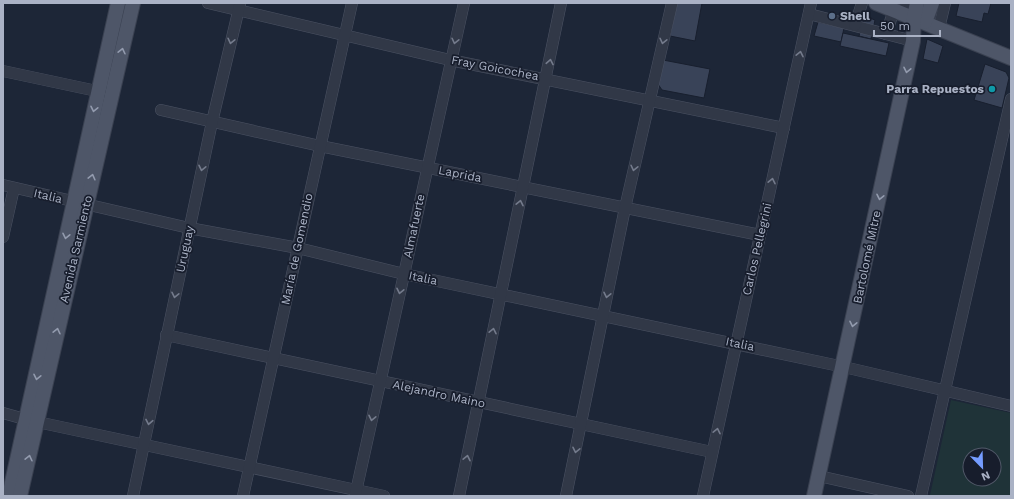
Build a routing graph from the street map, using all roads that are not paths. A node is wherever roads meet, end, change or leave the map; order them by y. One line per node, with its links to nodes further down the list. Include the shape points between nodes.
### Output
1 (118, 3): 25 (main road, Avenida Sarmiento)
2 (133, 3): 26 (main road, Avenida Sarmiento, one-way to 2)
3 (208, 3): 13 (street, Fray Goicochea)
4 (352, 3): 18 (street, María de Gomendio)
5 (464, 3): 22 (street, Almafuerte, one-way to 22)
6 (561, 3): 24 (street, one-way to 6)
7 (672, 3): 28 (street, one-way to 28)
8 (862, 3): 16 (street)
9 (876, 3): 15 (main road)
10 (917, 3): 15 (main road)
11 (932, 3): 15 (main road)
12 (945, 3): 17 (street)
13 (240, 6): 18 (street, Fray Goicochea); 30 (street, Uruguay, one-way to 30)
14 (810, 8): 16 (street); 31 (street, Carlos Pellegrini, one-way to 14)
15 (908, 13): 17 (main road); 19 (street); 20 (main road, Bartolomé Mitre)
16 (855, 25): 19 (street)
17 (940, 28): 21 (main road)
18 (345, 34): 22 (street, Fray Goicochea); 32 (street, María de Gomendio)
19 (886, 34): 20 (street)
20 (913, 41): 49 (main road, Bartolomé Mitre, one-way to 49)
21 (1011, 58)
22 (450, 60): 24 (street, Fray Goicochea); 33 (street, Almafuerte)
23 (3, 71): 25 (street)
24 (546, 78): 28 (street, Fray Goicochea); 35 (street)
25 (98, 91): 26 (street); 37 (main road, Avenida Sarmiento, one-way to 37)
26 (112, 95): 37 (main road, Avenida Sarmiento, one-way to 26)
27 (1011, 99): 51 (street)
28 (650, 100): 31 (street, Fray Goicochea); 38 (street, one-way to 38)
29 (161, 110): 30 (street, Laprida)
30 (212, 122): 32 (street, Laprida); 39 (street, Uruguay, one-way to 39)
31 (784, 128): 40 (street, Carlos Pellegrini, one-way to 31)
32 (320, 146): 33 (street, Laprida); 42 (street, María de Gomendio)
33 (427, 168): 35 (street, Laprida); 43 (street, Almafuerte)
34 (3, 186): 36 (street, Italia)
35 (523, 187): 38 (street, Laprida); 44 (street, one-way to 35)
36 (14, 188): 37 (street, Italia); 41 (street)
37 (80, 203): 39 (street, Italia); 55 (main road, Avenida Sarmiento)
38 (625, 208): 40 (street, Laprida); 45 (street, one-way to 45)
39 (189, 228): 42 (street, Italia); 46 (street, Uruguay, one-way to 46)
40 (760, 235): 47 (street, Carlos Pellegrini)
41 (3, 237)
42 (298, 248): 43 (street, Italia); 48 (street, María de Gomendio)
43 (404, 274): 44 (street, Italia); 50 (street, Almafuerte, one-way to 50)
44 (501, 294): 45 (street, Italia); 52 (street, one-way to 44)
45 (603, 316): 47 (street, Italia); 56 (street)
46 (166, 335): 48 (street, Alejandro Maino); 57 (street, Uruguay, one-way to 57)
47 (736, 343): 49 (street, Italia); 58 (street, Carlos Pellegrini, one-way to 47)
48 (273, 358): 50 (street, Alejandro Maino); 59 (street, María de Gomendio)
49 (844, 367): 51 (street, Italia); 60 (main road, Bartolomé Mitre)
50 (380, 381): 52 (street, Alejandro Maino); 61 (street, Almafuerte, one-way to 61)
51 (945, 391): 53 (street, Italia); 72 (street)
52 (478, 402): 56 (street, Alejandro Maino); 67 (street, one-way to 52)
53 (1011, 406)
54 (3, 413): 55 (street)
55 (32, 420): 57 (street); 62 (main road, Avenida Sarmiento); 63 (main road, Avenida Sarmiento, one-way to 55)
56 (581, 424): 58 (street, Alejandro Maino); 68 (street, one-way to 68)
57 (144, 444): 59 (street); 64 (street, Uruguay)
58 (712, 452): 69 (street, Carlos Pellegrini)
59 (250, 467): 61 (street); 65 (street, María de Gomendio)
60 (819, 476): 70 (main road, Bartolomé Mitre); 71 (street)
61 (356, 493): 66 (street)
62 (10, 496)
63 (20, 496)
64 (133, 496)
65 (243, 496)
66 (384, 496)
67 (459, 496)
68 (566, 496)
69 (703, 496)
70 (814, 496)
71 (908, 496)
72 (921, 496)

